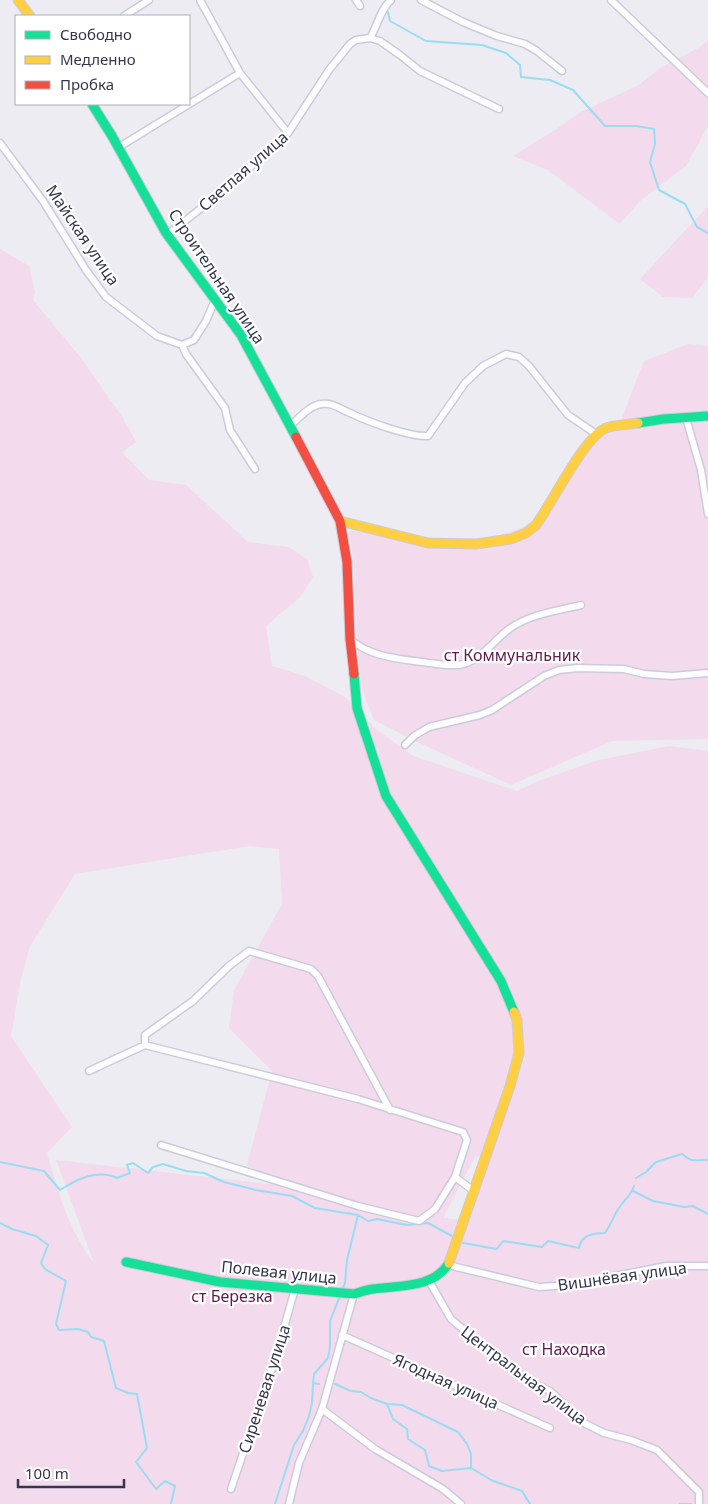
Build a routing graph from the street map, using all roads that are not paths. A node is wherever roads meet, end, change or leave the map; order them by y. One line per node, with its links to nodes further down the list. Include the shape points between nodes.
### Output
1 (18, 0): 7 (street)
2 (148, 0): 8 (street)
3 (200, 0): 11 (street)
4 (391, 0): 9 (street, via 381,12)
5 (421, 0): 10 (street, via 463,22 537,50)
6 (611, 0): 12 (street)
7 (29, 15)
8 (126, 15)
9 (370, 38): 16 (street, via 380,41 420,72); 17 (street, Светлая улица, via 350,44)
10 (562, 71)
11 (240, 73): 13 (street); 17 (street)
12 (708, 93)
13 (190, 104)
14 (93, 105): 19 (street, Строительная улица)
15 (188, 105): 19 (street)
16 (499, 109)
17 (288, 133): 20 (street, Светлая улица, via 227,188)
18 (0, 143): 22 (street, Майская улица, via 43,201 106,297 157,336)
19 (119, 147): 20 (street, Строительная улица)
20 (167, 234): 21 (street, Строительная улица)
21 (215, 300): 22 (street, via 194,340); 25 (street, Строительная улица, via 232,319)
22 (182, 345): 27 (street, via 224,408 230,430)
23 (708, 416): 24 (street)
24 (686, 418): 26 (street, via 606,428); 28 (street, via 701,470)
25 (290, 426): 26 (street, via 319,404 330,403 391,428 428,436 465,383 483,366 506,354 518,357 529,366 568,415); 29 (street, Строительная улица)
26 (596, 434): 29 (street, via 536,525 511,539 476,544 428,542)
27 (255, 469)
28 (708, 514)
29 (340, 521): 31 (street, via 347,562)
30 (581, 605): 31 (street, via 523,621 507,630 483,654 462,665 391,658 358,646)
31 (350, 639): 39 (street, via 357,708 386,796 501,981 517,1020 520,1053)
32 (708, 673): 33 (street, via 672,676 624,669 559,670 544,676 492,710 429,727)
33 (405, 746)
34 (146, 1045): 35 (street); 36 (street); 36 (street, via 145,1035 193,1001 249,951 311,969 318,976)
35 (89, 1072)
36 (390, 1110): 38 (street, via 463,1132 467,1140)
37 (161, 1146): 38 (street, via 358,1206 419,1221 435,1209)
38 (455, 1177): 39 (street)
39 (475, 1192): 41 (street)
40 (126, 1262): 44 (street, Полевая улица, via 220,1282)
41 (448, 1265): 42 (street, Вишнёвая улица, via 539,1286 570,1285 666,1266); 43 (street)
42 (708, 1266)
43 (429, 1281): 45 (street, Полевая улица); 52 (street, Центральная улица, via 451,1319 508,1367 550,1392 584,1423 656,1450 699,1492)
44 (295, 1290): 45 (street, Полевая улица); 49 (street, Сиреневая улица)
45 (350, 1294): 46 (street)
46 (342, 1335): 47 (street); 48 (street, Ягодная улица)
47 (322, 1409): 50 (street, via 299,1463); 51 (street, via 375,1449 443,1489)
48 (550, 1428)
49 (231, 1489)
50 (289, 1504)
51 (461, 1504)
52 (699, 1504)

